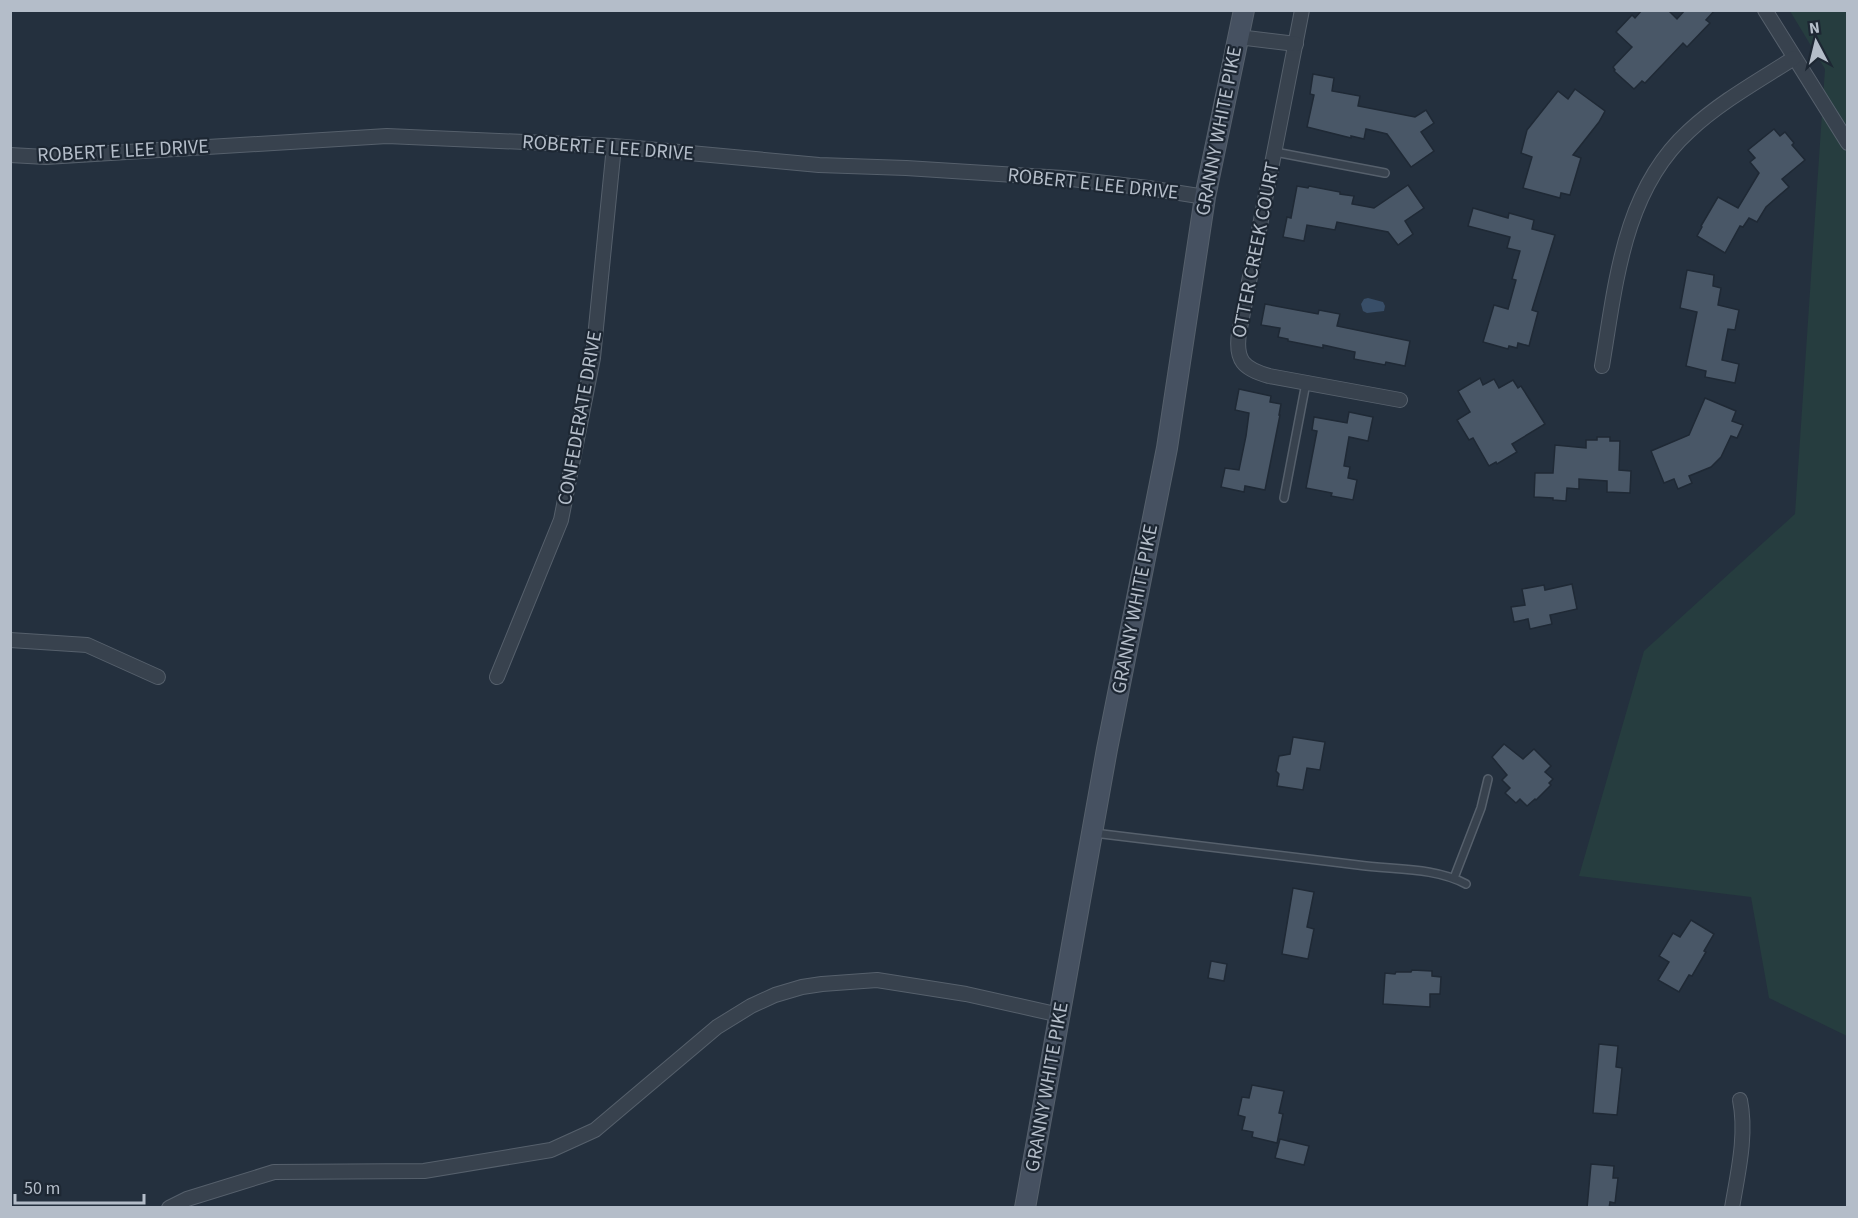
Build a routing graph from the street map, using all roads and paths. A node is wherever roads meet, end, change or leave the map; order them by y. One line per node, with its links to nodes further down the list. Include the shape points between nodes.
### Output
1 (1244, 10): 4 (main road, GRANNY WHITE PIKE)
2 (1302, 10): 5 (street, OTTER CREEK COURT)
3 (1765, 10): 6 (street)
4 (1238, 37): 5 (street); 12 (main road, GRANNY WHITE PIKE)
5 (1296, 44): 9 (street, OTTER CREEK COURT)
6 (1794, 58): 7 (street); 13 (street, via 1701,120 1655,171 1624,243)
7 (1848, 142)
8 (614, 146): 10 (street, ROBERT E LEE DRIVE, via 387,136); 12 (street, ROBERT E LEE DRIVE, via 819,165 1079,180); 19 (street, CONFEDERATE DRIVE, via 593,358 561,520)
9 (1275, 152): 11 (lane); 14 (street, OTTER CREEK COURT, via 1239,333 1239,354 1243,363 1258,373)
10 (10, 156)
11 (1385, 173)
12 (1204, 197): 21 (main road, GRANNY WHITE PIKE, via 1167,448)
13 (1602, 366)
14 (1306, 383): 15 (street, OTTER CREEK COURT); 16 (lane)
15 (1400, 400)
16 (1284, 498)
17 (10, 640): 18 (street, via 87,645)
18 (158, 677)
19 (497, 677)
20 (1488, 778): 22 (lane, via 1482,808)
21 (1092, 832): 22 (lane); 24 (main road, GRANNY WHITE PIKE)
22 (1454, 878): 23 (lane)
23 (1466, 884)
24 (1060, 1015): 26 (street, via 877,980 802,987 751,1006 717,1027 595,1130 551,1150 424,1171 274,1172 187,1198); 27 (main road, GRANNY WHITE PIKE)
25 (1740, 1100): 28 (street, via 1743,1132)
26 (169, 1208)
27 (1025, 1208)
28 (1732, 1208)

